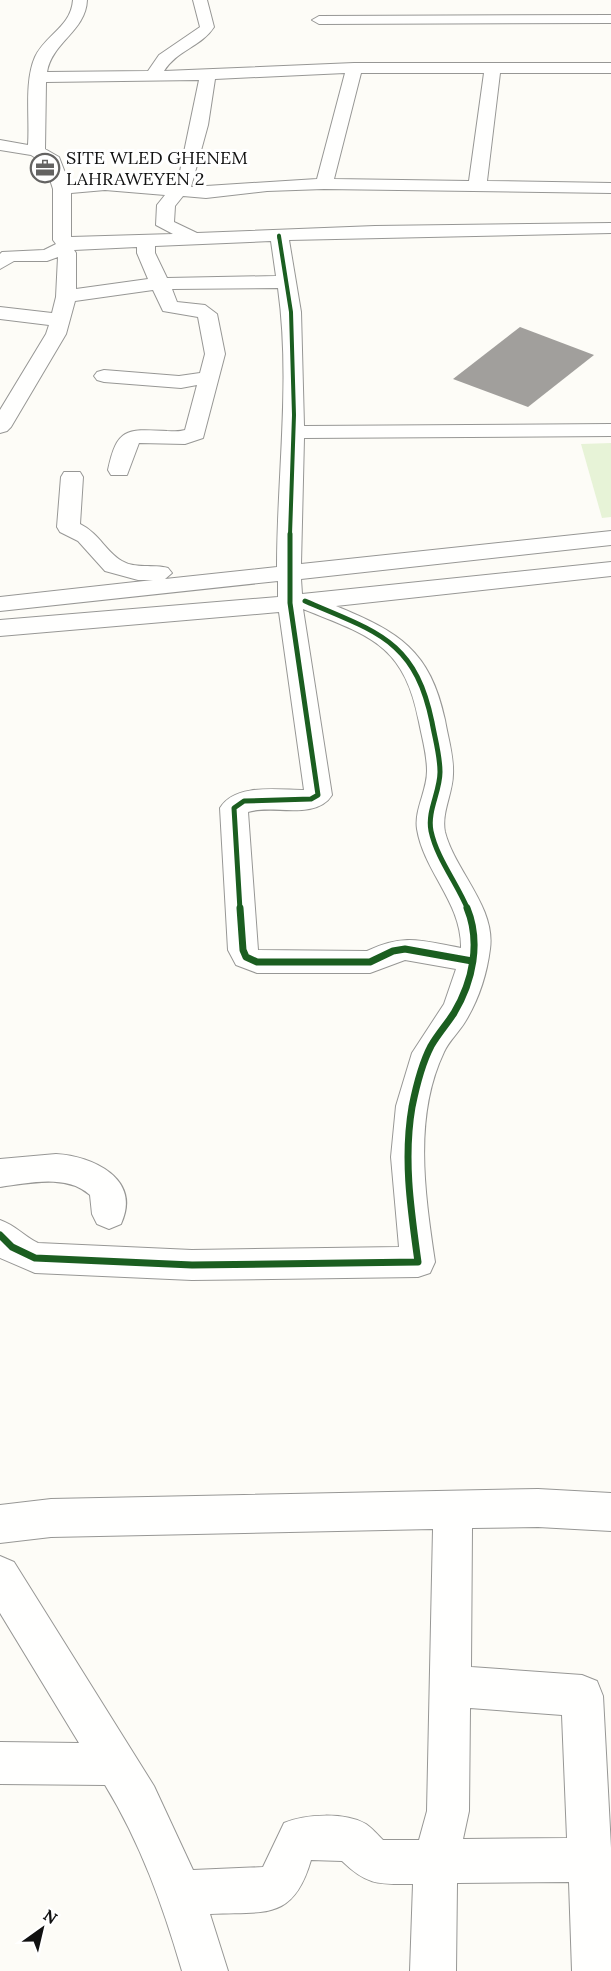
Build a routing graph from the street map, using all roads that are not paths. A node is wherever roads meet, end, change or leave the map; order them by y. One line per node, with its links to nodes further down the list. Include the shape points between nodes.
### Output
1 (80, 0): 12 (street, via 76,21 46,52)
2 (200, 0): 11 (street, via 207,27 164,58)
3 (314, 0): 5 (street)
4 (611, 19): 5 (street)
5 (319, 20): 9 (street)
6 (493, 67): 7 (street); 8 (street); 16 (street)
7 (354, 68): 9 (street); 15 (street)
8 (611, 68)
9 (334, 69): 10 (street)
10 (208, 75): 11 (street); 19 (street, via 195,147 186,182)
11 (153, 76): 12 (street)
12 (39, 77): 14 (street)
13 (0, 145): 14 (street)
14 (36, 151): 18 (street, via 53,161)
15 (324, 184): 16 (street); 19 (street)
16 (477, 188): 17 (street)
17 (611, 188)
18 (62, 189): 19 (street, via 105,185); 24 (street, via 62,240)
19 (178, 192): 22 (street, via 166,206 165,225 189,234)
20 (611, 228): 21 (street)
21 (279, 235): 22 (street); 26 (street)
22 (191, 240): 23 (street)
23 (146, 243): 24 (street); 27 (street, via 146,253)
24 (68, 247): 25 (street, via 47,255 9,256); 28 (street)
25 (0, 263)
26 (286, 282): 27 (street); 34 (street, via 291,312)
27 (161, 286): 28 (street, via 99,288); 32 (street, via 170,307 198,309 207,314 215,354)
28 (66, 297): 30 (street)
29 (0, 313): 30 (street)
30 (58, 320): 35 (street, via 56,334)
31 (104, 376): 32 (street)
32 (210, 379): 37 (street, via 195,434 185,438 128,438)
33 (611, 415): 34 (street)
34 (293, 424): 36 (street); 40 (street)
35 (0, 427)
36 (611, 430)
37 (120, 470)
38 (72, 477): 40 (street, via 67,524 86,536 107,562 120,569 147,573)
39 (611, 538): 40 (street)
40 (289, 569): 42 (street); 43 (street)
41 (611, 569): 42 (street)
42 (298, 602): 44 (street); 45 (street, via 394,642 419,671 432,717 440,776 430,828 470,916 477,945); 45 (street, via 318,795 311,799 244,801 234,808 246,957 257,962 370,962 405,949)
43 (0, 604)
44 (0, 628)
45 (472, 961): 48 (street, via 459,1004 429,1051 414,1094 406,1145 418,1262 192,1264 35,1258 12,1247)
46 (0, 1173): 47 (street, via 71,1169 87,1174 106,1189)
47 (109, 1214)
48 (0, 1235)
49 (453, 1511): 50 (street, via 538,1508); 51 (street, via 51,1518); 53 (street)
50 (611, 1512)
51 (0, 1524)
52 (6, 1601): 55 (street)
53 (449, 1686): 56 (street, via 582,1696); 57 (street, via 448,1811)
54 (0, 1763): 55 (street)
55 (116, 1764): 58 (street, via 139,1801)
56 (591, 1860): 57 (street); 61 (street)
57 (436, 1861): 58 (street, via 375,1863 351,1840 299,1838 292,1847 286,1874 270,1889); 60 (street)
58 (181, 1893): 59 (street)
59 (205, 1971)
60 (433, 1971)
61 (595, 1971)

